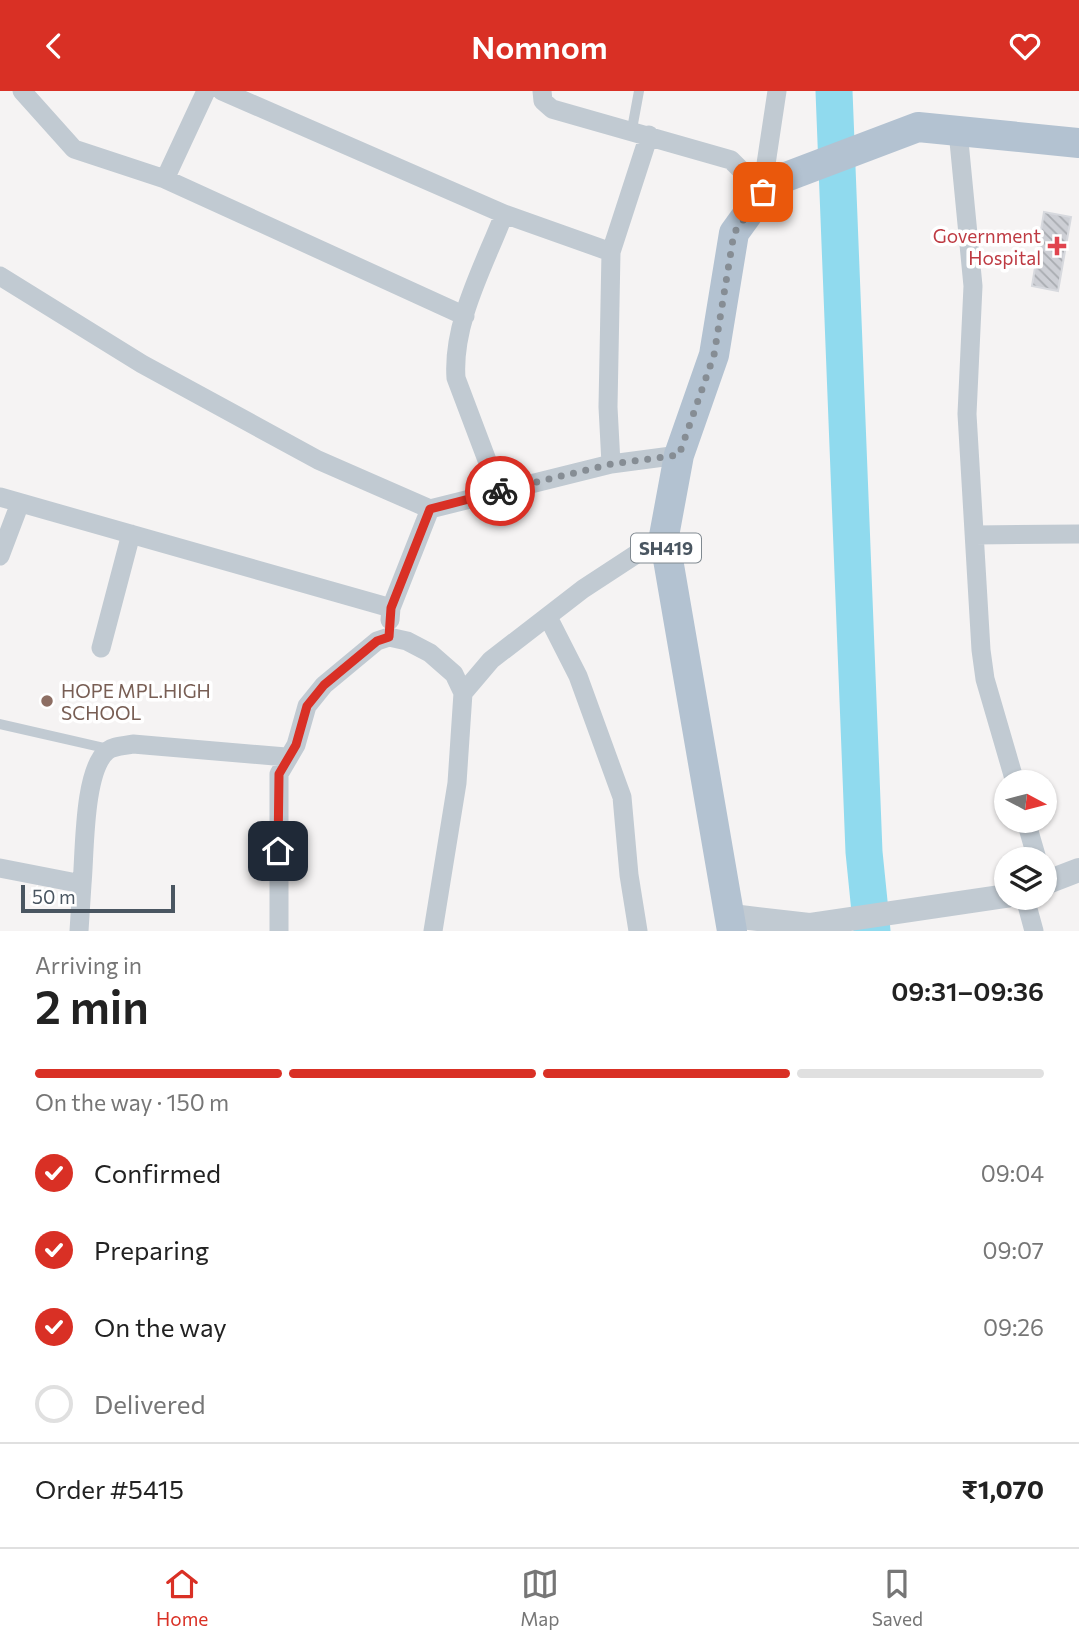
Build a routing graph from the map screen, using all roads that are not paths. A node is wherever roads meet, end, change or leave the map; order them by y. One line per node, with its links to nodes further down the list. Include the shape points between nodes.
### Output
1 (22, 91): 10 (street, via 74,149)
2 (206, 91): 10 (street)
3 (222, 91): 12 (street)
4 (542, 91): 8 (street, via 543,101 552,109)
5 (639, 91): 8 (lane)
6 (776, 91): 11 (street, via 766,164)
7 (958, 131): 9 (main road); 11 (main road, via 918,127); 24 (street, via 973,286 967,414)
8 (641, 132): 11 (street, via 730,160); 13 (street)
9 (1079, 143)
10 (165, 179): 15 (street)
11 (768, 186): 16 (main road, SH419, via 734,233 714,355)
12 (504, 214): 13 (street); 15 (street)
13 (611, 252): 17 (street)
14 (0, 276): 21 (street, via 142,363 318,460)
15 (465, 316): 18 (street, via 456,378)
16 (679, 455): 17 (street); 25 (main road, SH419)
17 (611, 464): 18 (street)
18 (499, 492): 21 (street)
19 (0, 497): 20 (street)
20 (20, 503): 22 (street); 26 (street)
21 (430, 509): 27 (street)
22 (131, 534): 27 (street); 30 (street)
23 (1079, 534): 24 (street)
24 (975, 535): 35 (street, via 985,679)
25 (664, 536): 28 (street, via 583,589); 42 (main road, SH419)
26 (0, 556)
27 (391, 608): 29 (street)
28 (549, 618): 31 (street, via 491,660); 46 (street, via 578,676 622,797)
29 (389, 637): 31 (street, via 430,653 454,674); 34 (street, via 377,641 324,685 307,706 296,745)
30 (101, 648)
31 (463, 693): 45 (street, via 457,783)
32 (0, 724): 33 (lane)
33 (110, 749): 34 (street, via 133,744); 39 (street, via 92,776)
34 (286, 757): 44 (street, via 279,774)
35 (1012, 770)
36 (0, 869): 39 (street)
37 (1079, 870): 38 (street)
38 (1057, 878)
39 (82, 884): 43 (street)
40 (994, 898): 42 (street, via 809,925)
41 (1028, 910): 47 (street)
42 (732, 924)
43 (79, 931)
44 (279, 931)
45 (433, 931)
46 (638, 931)
47 (1034, 931)

